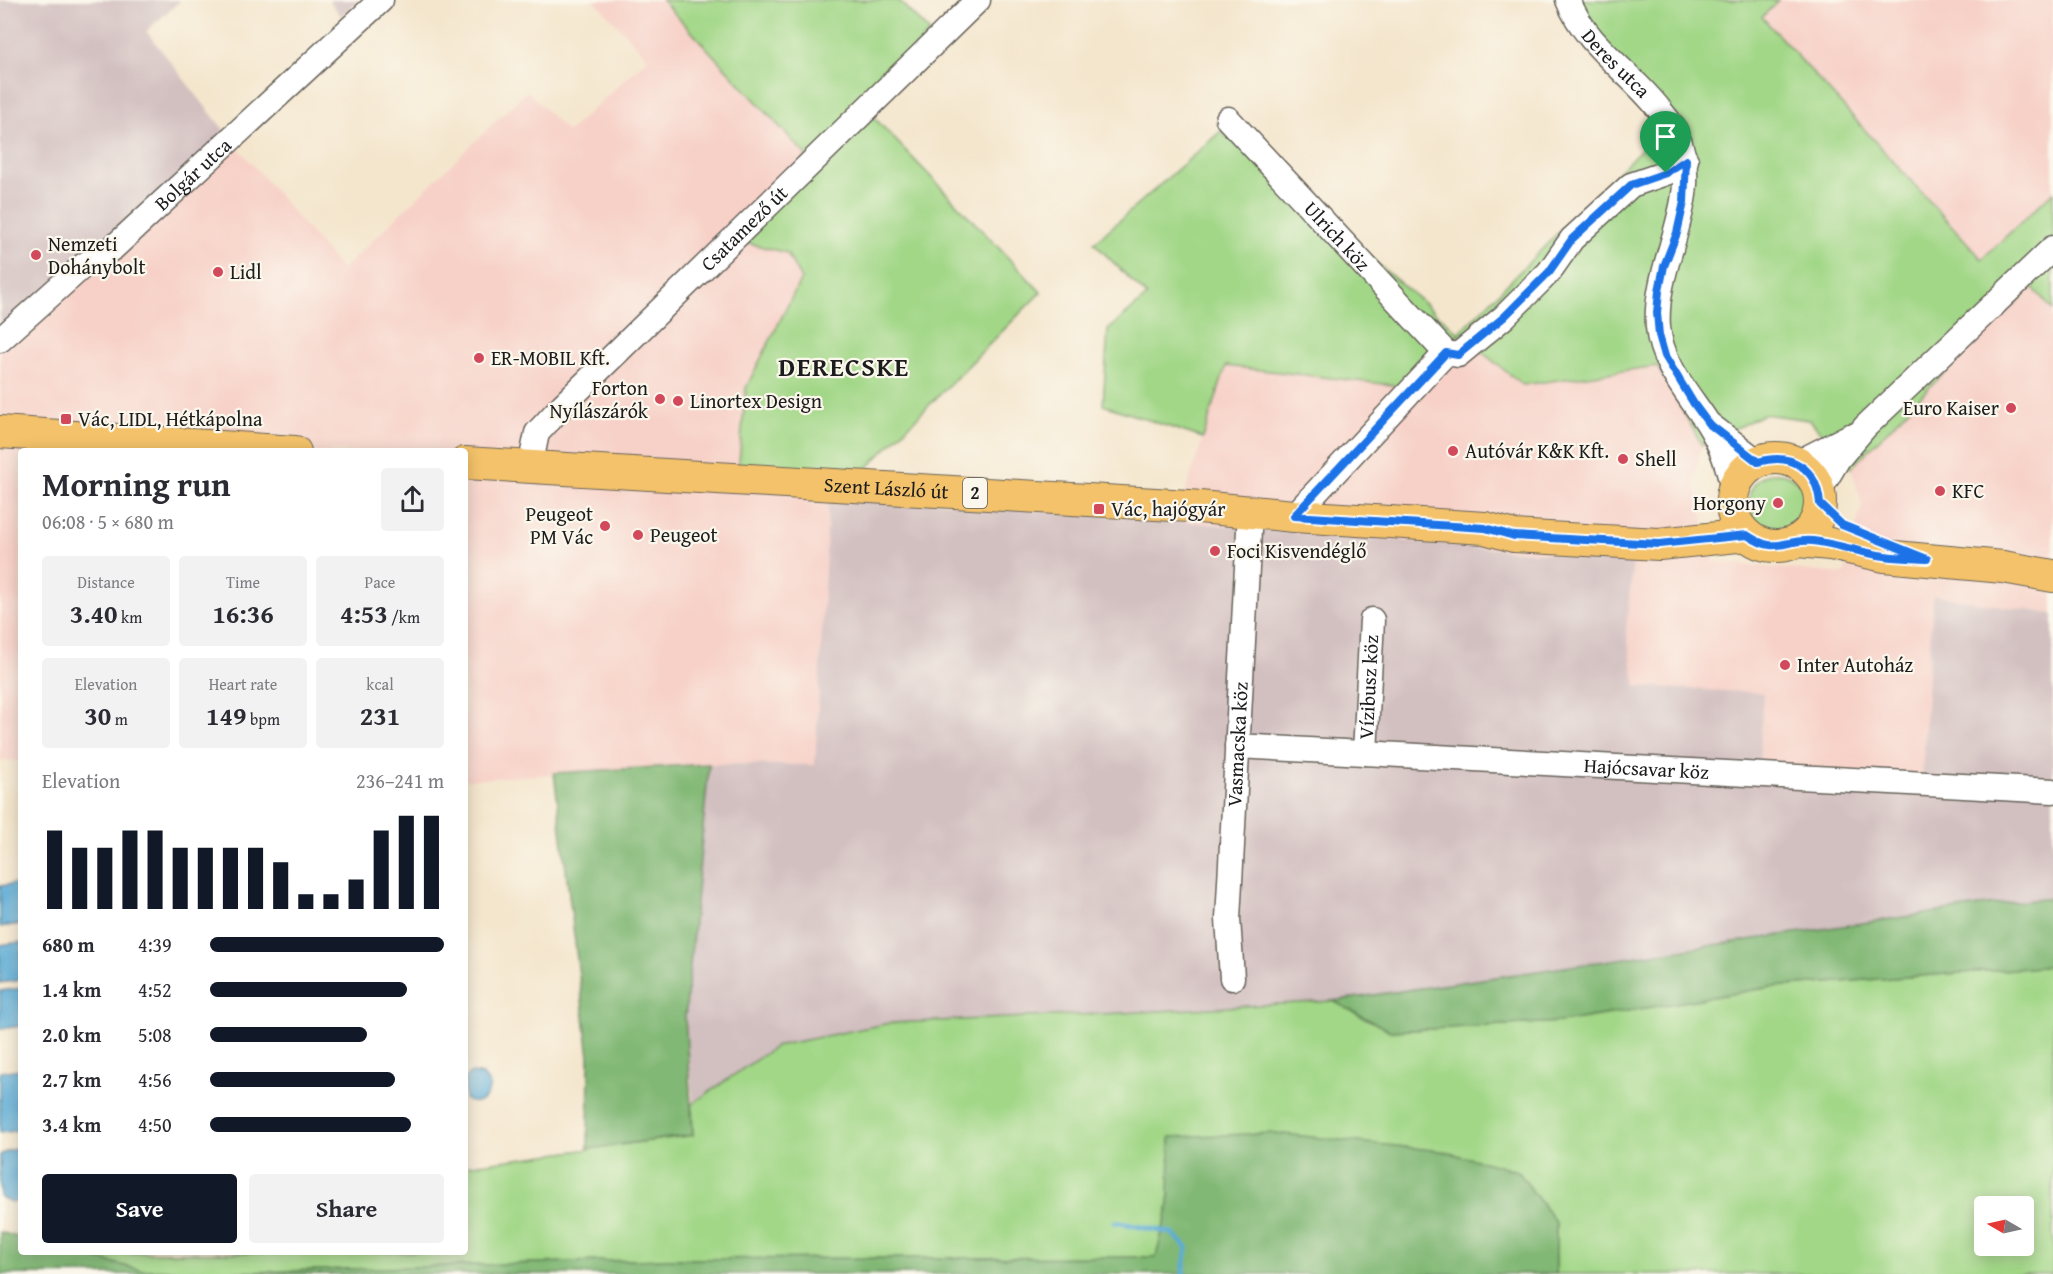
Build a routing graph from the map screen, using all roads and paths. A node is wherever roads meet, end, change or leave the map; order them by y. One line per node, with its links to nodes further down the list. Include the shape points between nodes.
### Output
1 (381, 0): 7 (street, Bolgár utca, via 113,248 84,265)
2 (978, 0): 16 (street, Csatamező út, via 537,432)
3 (1568, 0): 5 (street, Deres utca, via 1584,30 1652,99 1676,131)
4 (1228, 119): 8 (street, Ulrich köz)
5 (1686, 160): 8 (street, via 1666,173 1631,185 1572,239 1549,272 1504,317 1458,355); 9 (street, Deres utca, via 1684,202 1664,266 1657,313 1665,356)
6 (2053, 248): 10 (street)
7 (0, 340)
8 (1446, 353): 20 (street)
9 (1708, 423): 13 (street); 18 (street, via 1730,471)
10 (1866, 427): 15 (street); 17 (street, via 1838,459)
11 (0, 432): 12 (main road)
12 (236, 448)
13 (1758, 462): 15 (main road, via 1771,458); 18 (main road, via 1738,481)
14 (468, 463): 16 (main road, Szent László út / 2)
15 (1797, 463): 17 (main road, 2, via 1808,472)
16 (530, 467): 19 (main road, Szent László út / 2)
17 (1820, 497): 23 (main road, via 1814,525); 24 (main road, 2, via 1842,525)
18 (1733, 500): 21 (main road, 2, via 1699,521 1665,530 1567,525); 22 (main road, via 1737,521)
19 (1250, 512): 20 (main road, Szent László út / 2); 27 (street, Vasmacska köz)
20 (1294, 516): 21 (main road, Szent László út / 2)
21 (1485, 528): 22 (main road, 2, via 1514,536 1659,544)
22 (1747, 535): 23 (main road, 2, via 1771,546)
23 (1798, 541): 24 (main road, 2)
24 (1927, 559): 25 (main road, 2)
25 (2053, 576)
26 (1372, 620): 28 (street, Vízibusz köz)
27 (1237, 746): 28 (street, Hajócsavar köz); 30 (street, Vasmacska köz, via 1228,919)
28 (1365, 753): 29 (street, Hajócsavar köz)
29 (2053, 791)
30 (1232, 978)

